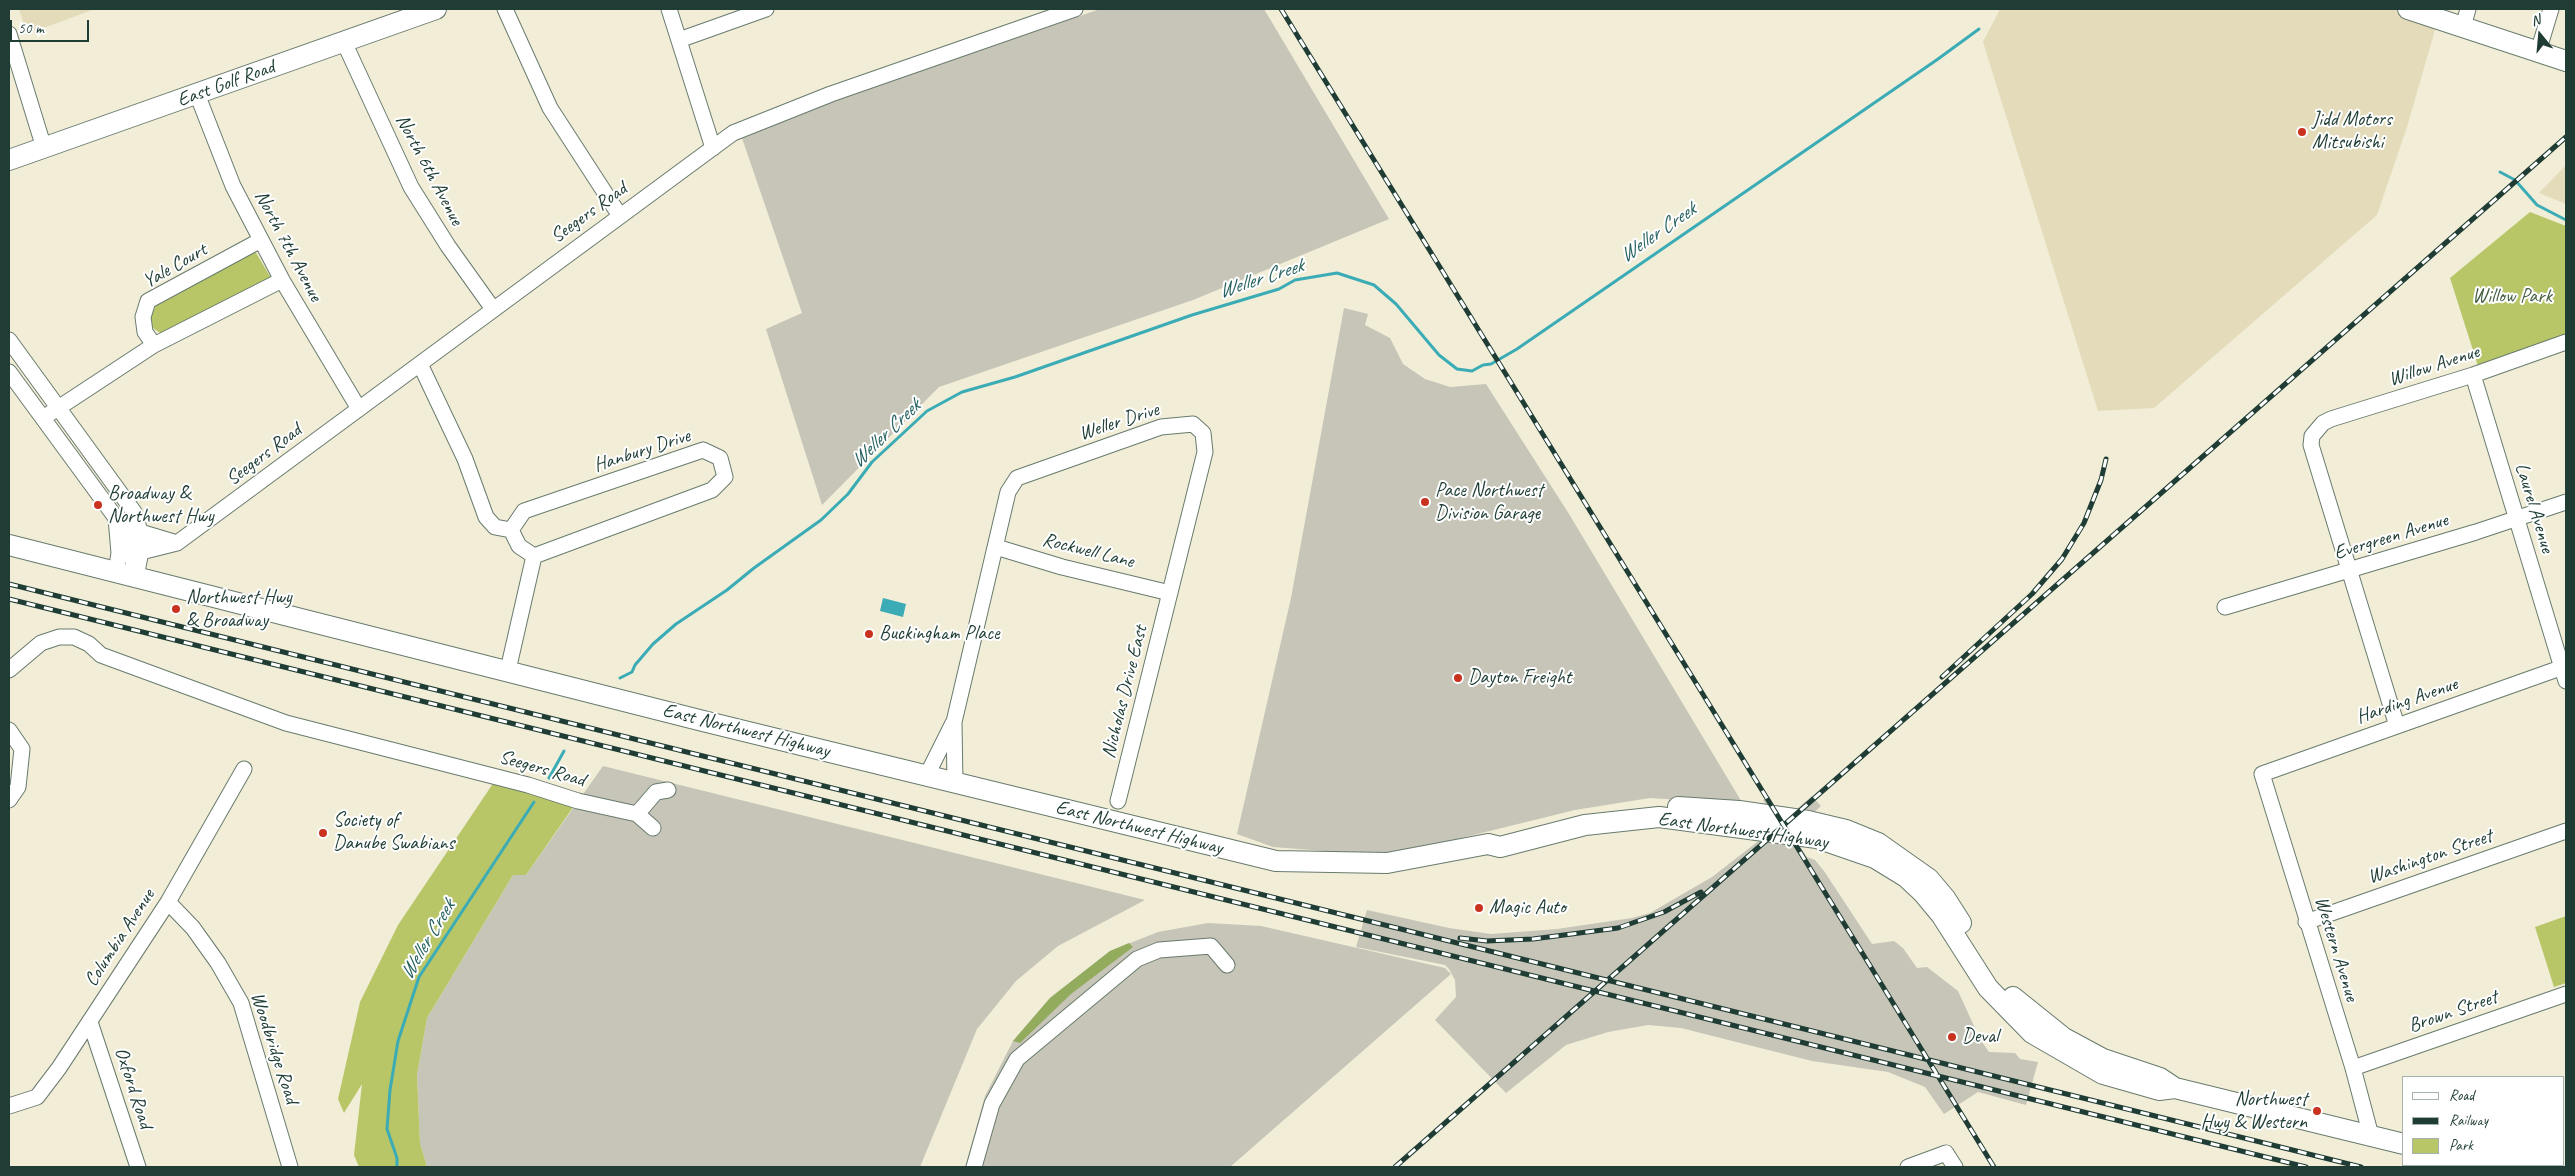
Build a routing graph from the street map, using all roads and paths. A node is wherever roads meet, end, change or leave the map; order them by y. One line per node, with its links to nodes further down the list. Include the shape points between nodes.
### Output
1 (436, 9): 11 (main road, East Golf Road)
2 (506, 9): 18 (street, via 550,108)
3 (669, 9): 10 (street)
4 (766, 9): 10 (street)
5 (1076, 9): 16 (street, Seegers Road, via 778,114 733,133)
6 (2408, 9): 8 (main road)
7 (2551, 9): 12 (street)
8 (2466, 18): 12 (main road)
9 (9, 34): 15 (street)
10 (679, 40): 16 (street)
11 (344, 42): 14 (main road, East Golf Road); 21 (street, North 6th Avenue, via 411,187)
12 (2538, 52): 13 (main road)
13 (2566, 61)
14 (197, 94): 15 (main road, East Golf Road); 19 (street, North 7th Avenue, via 233,186)
15 (44, 148): 17 (main road, East Golf Road)
16 (714, 148): 18 (street, Seegers Road)
17 (11, 160)
18 (620, 216): 21 (street, Seegers Road)
19 (261, 240): 20 (street, North 7th Avenue); 24 (street, Yale Court, via 148,301 143,317 145,332)
20 (282, 280): 24 (street); 29 (street, North 7th Avenue)
21 (493, 309): 25 (street, Seegers Road)
22 (9, 340): 28 (street)
23 (2566, 342): 27 (street, Willow Avenue)
24 (154, 345): 28 (street)
25 (420, 364): 29 (street, Seegers Road); 34 (street, via 465,459 486,517 495,528)
26 (9, 372): 30 (street)
27 (2473, 375): 33 (street, Laurel Avenue); 41 (street, Willow Avenue, via 2331,419 2316,429 2311,445)
28 (59, 408): 30 (street); 35 (street, via 134,512)
29 (359, 409): 36 (street, Seegers Road)
30 (43, 418): 32 (street)
31 (2566, 502): 33 (street, Evergreen Avenue)
32 (116, 518): 42 (street, via 119,553); 43 (street, via 130,538)
33 (2516, 520): 41 (street, Evergreen Avenue); 48 (street, Laurel Avenue)
34 (511, 530): 40 (street, via 519,546); 40 (street, Hanbury Drive, via 524,511 703,450 720,458 725,477 712,490)
35 (140, 532): 36 (street); 39 (street, via 143,541)
36 (177, 543): 39 (street, Seegers Road)
37 (9, 545): 42 (main road, East Northwest Highway)
38 (996, 547): 44 (street, Rockwell Lane); 44 (street, Weller Drive, via 1008,492 1016,478 1161,427 1193,424 1203,433 1205,452); 49 (street, Weller Drive)
39 (141, 552): 43 (street)
40 (534, 556): 47 (street)
41 (2350, 571): 45 (street, Evergreen Avenue); 50 (street)
42 (116, 572): 43 (main road, East Northwest Highway)
43 (136, 577): 47 (main road, East Northwest Highway)
44 (1170, 593): 58 (street, Nicholas Drive East)
45 (2225, 607)
46 (9, 670): 59 (street, Seegers Road, via 41,643 59,637 74,637 101,655 286,723)
47 (508, 670): 54 (main road, East Northwest Highway)
48 (2565, 672): 50 (street, Harding Avenue)
49 (954, 722): 54 (street); 55 (street)
50 (2397, 726): 53 (street, Harding Avenue)
51 (9, 730): 57 (street, via 22,749 18,786)
52 (244, 769): 62 (street, Columbia Avenue)
53 (2262, 774): 63 (street, Western Avenue)
54 (926, 775): 55 (main road, East Northwest Highway)
55 (955, 783): 69 (main road, East Northwest Highway, via 1276,861 1386,863 1488,844 1499,835 1582,813 1656,806 1739,811 1846,830 1878,843 1929,879 2009,993 2064,1038 2103,1059 2160,1078 2175,1088)
56 (668, 790): 59 (street, via 656,792)
57 (9, 800)
58 (1118, 800)
59 (636, 814): 60 (street)
60 (652, 828)
61 (2566, 831): 63 (street, Washington Street)
62 (168, 902): 66 (street, Columbia Avenue); 72 (street, Woodbridge Road, via 193,928 241,1003)
63 (2306, 922): 67 (street, Western Avenue)
64 (1227, 965): 73 (street, via 1211,946 1158,950 1137,959 1017,1059 992,1104)
65 (2566, 994): 67 (street, Brown Street)
66 (90, 1022): 68 (street, Columbia Avenue, via 37,1097); 71 (street, Oxford Road)
67 (2353, 1068): 69 (street, Western Avenue)
68 (9, 1106)
69 (2371, 1136): 70 (main road, East Northwest Highway)
70 (2402, 1144)
71 (138, 1167)
72 (290, 1167)
73 (974, 1167)
74 (1908, 1167): 75 (street, via 1946,1154)
75 (1955, 1167)

